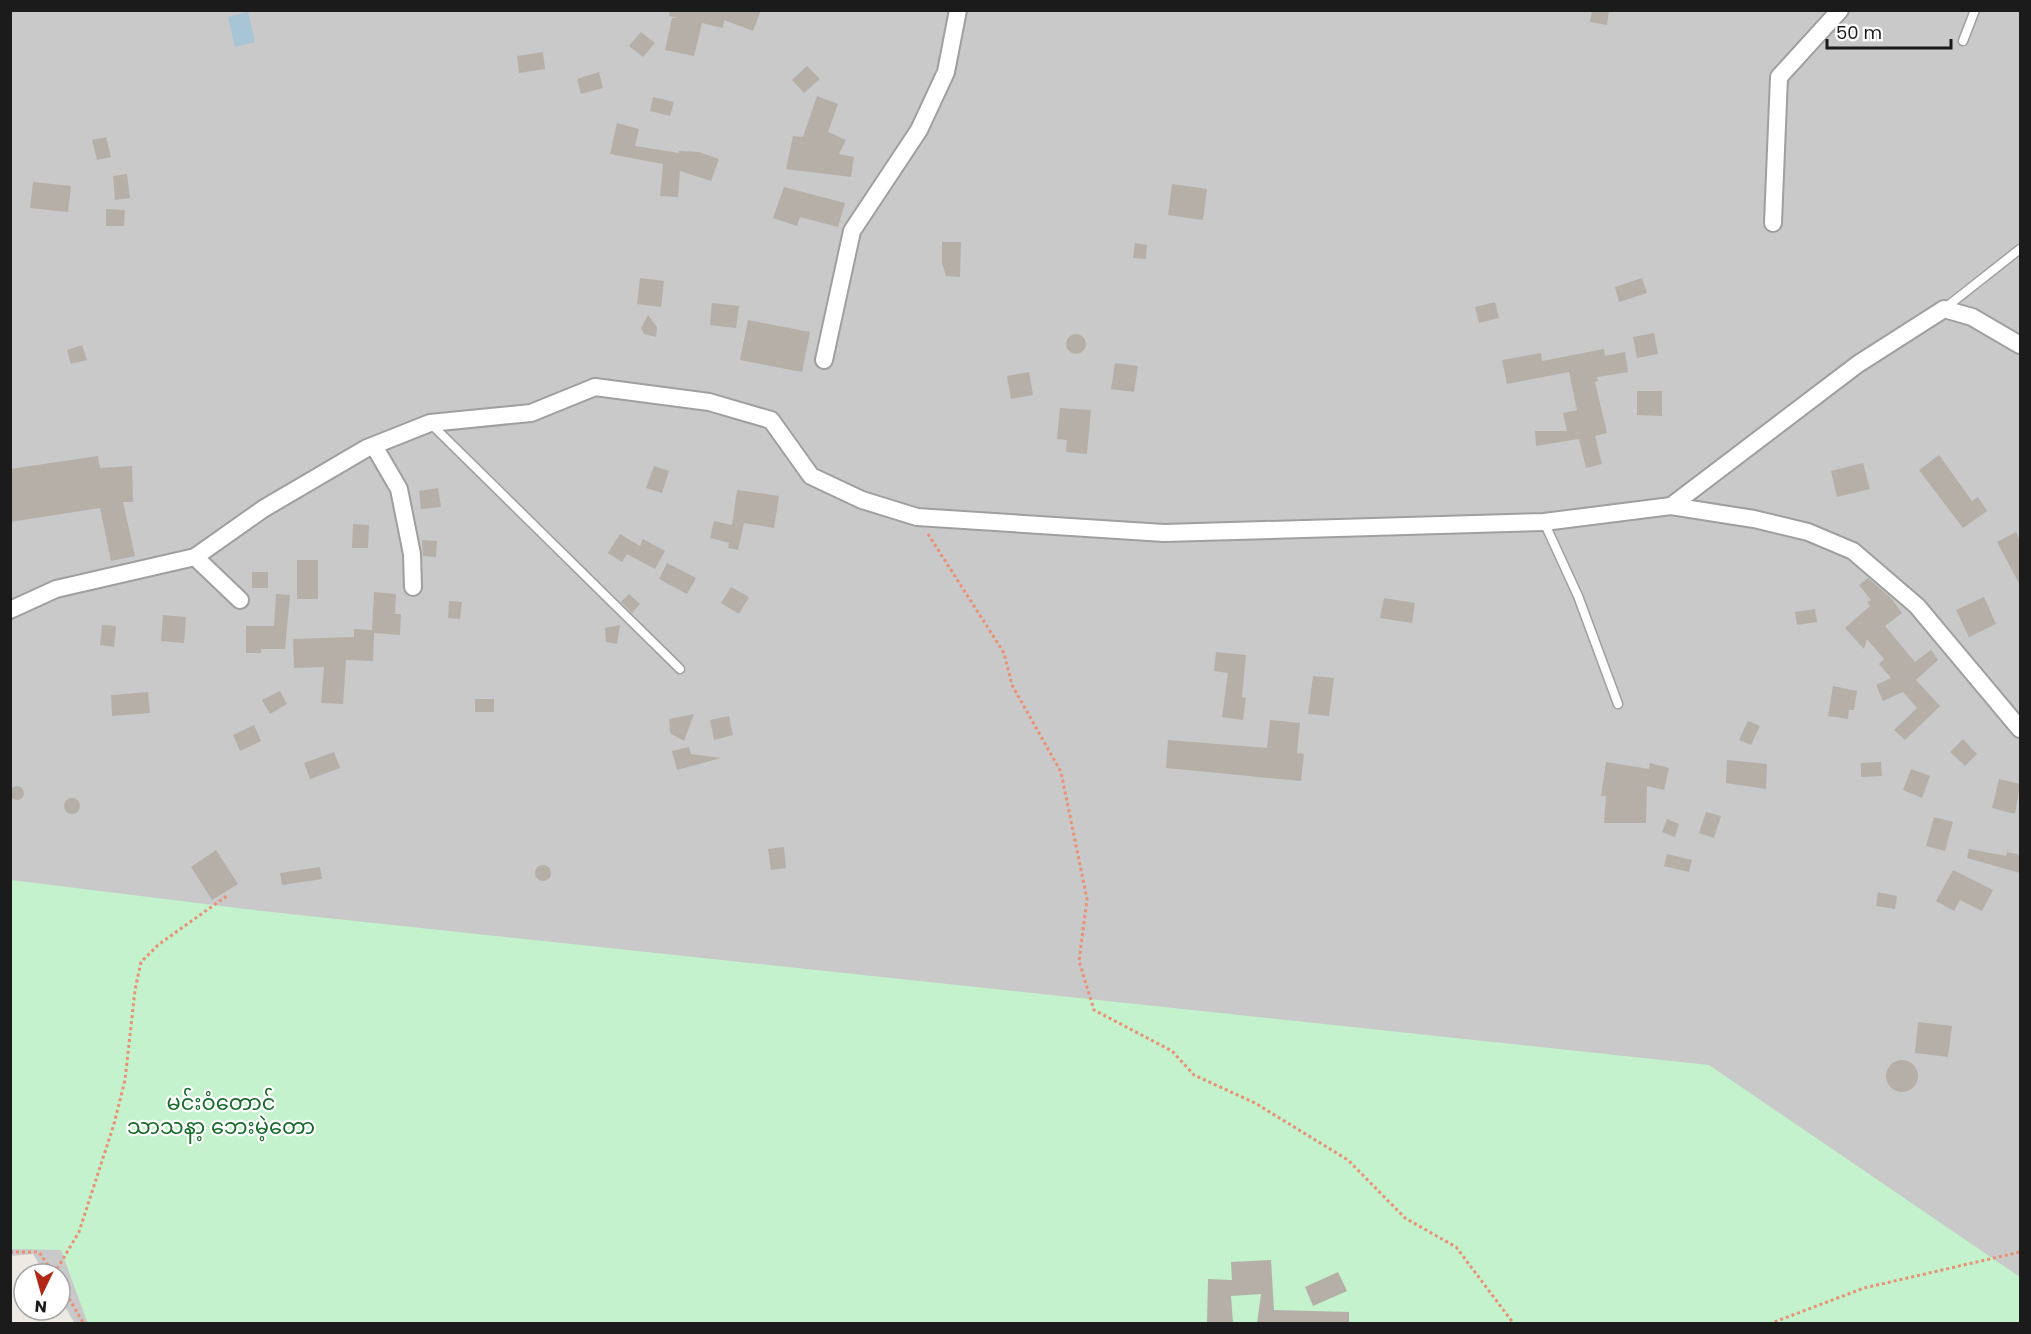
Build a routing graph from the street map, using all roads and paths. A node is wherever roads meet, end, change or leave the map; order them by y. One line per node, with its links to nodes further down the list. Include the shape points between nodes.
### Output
1 (958, 10): 9 (street, via 946,72 919,130 852,231)
2 (1840, 10): 5 (street, via 1779,77)
3 (1975, 10): 4 (lane)
4 (1963, 41)
5 (1773, 223)
6 (2020, 249): 7 (lane)
7 (1944, 309): 8 (street, via 1972,317); 12 (street, via 1858,364)
8 (2020, 345)
9 (824, 360)
10 (430, 423): 11 (street); 13 (street, via 531,413 595,387 709,402 771,420 811,476 862,500); 19 (lane)
11 (374, 446): 15 (street, via 263,509); 16 (street, via 399,489 412,554)
12 (1671, 506): 14 (street); 21 (street, via 1808,532 1853,551 1917,606)
13 (917, 517): 14 (street, via 1164,533); 29 (path, via 1004,653 1012,685 1061,772 1087,899 1079,961 1094,1010 1172,1051 1194,1075 1255,1102 1348,1160 1405,1218 1456,1248)
14 (1544, 522): 20 (lane, via 1578,596)
15 (195, 557): 17 (street); 18 (street, via 56,589)
16 (413, 587)
17 (240, 600)
18 (10, 610)
19 (680, 669)
20 (1618, 704)
21 (2020, 729)
22 (228, 895): 26 (path, via 158,945 141,962 125,1080 114,1124 79,1232)
23 (10, 1252): 25 (path, via 39,1252)
24 (2020, 1252): 30 (path, via 1864,1288)
25 (46, 1262)
26 (61, 1262)
27 (72, 1303): 28 (path)
28 (84, 1323)
29 (1514, 1323)
30 (1769, 1323)

